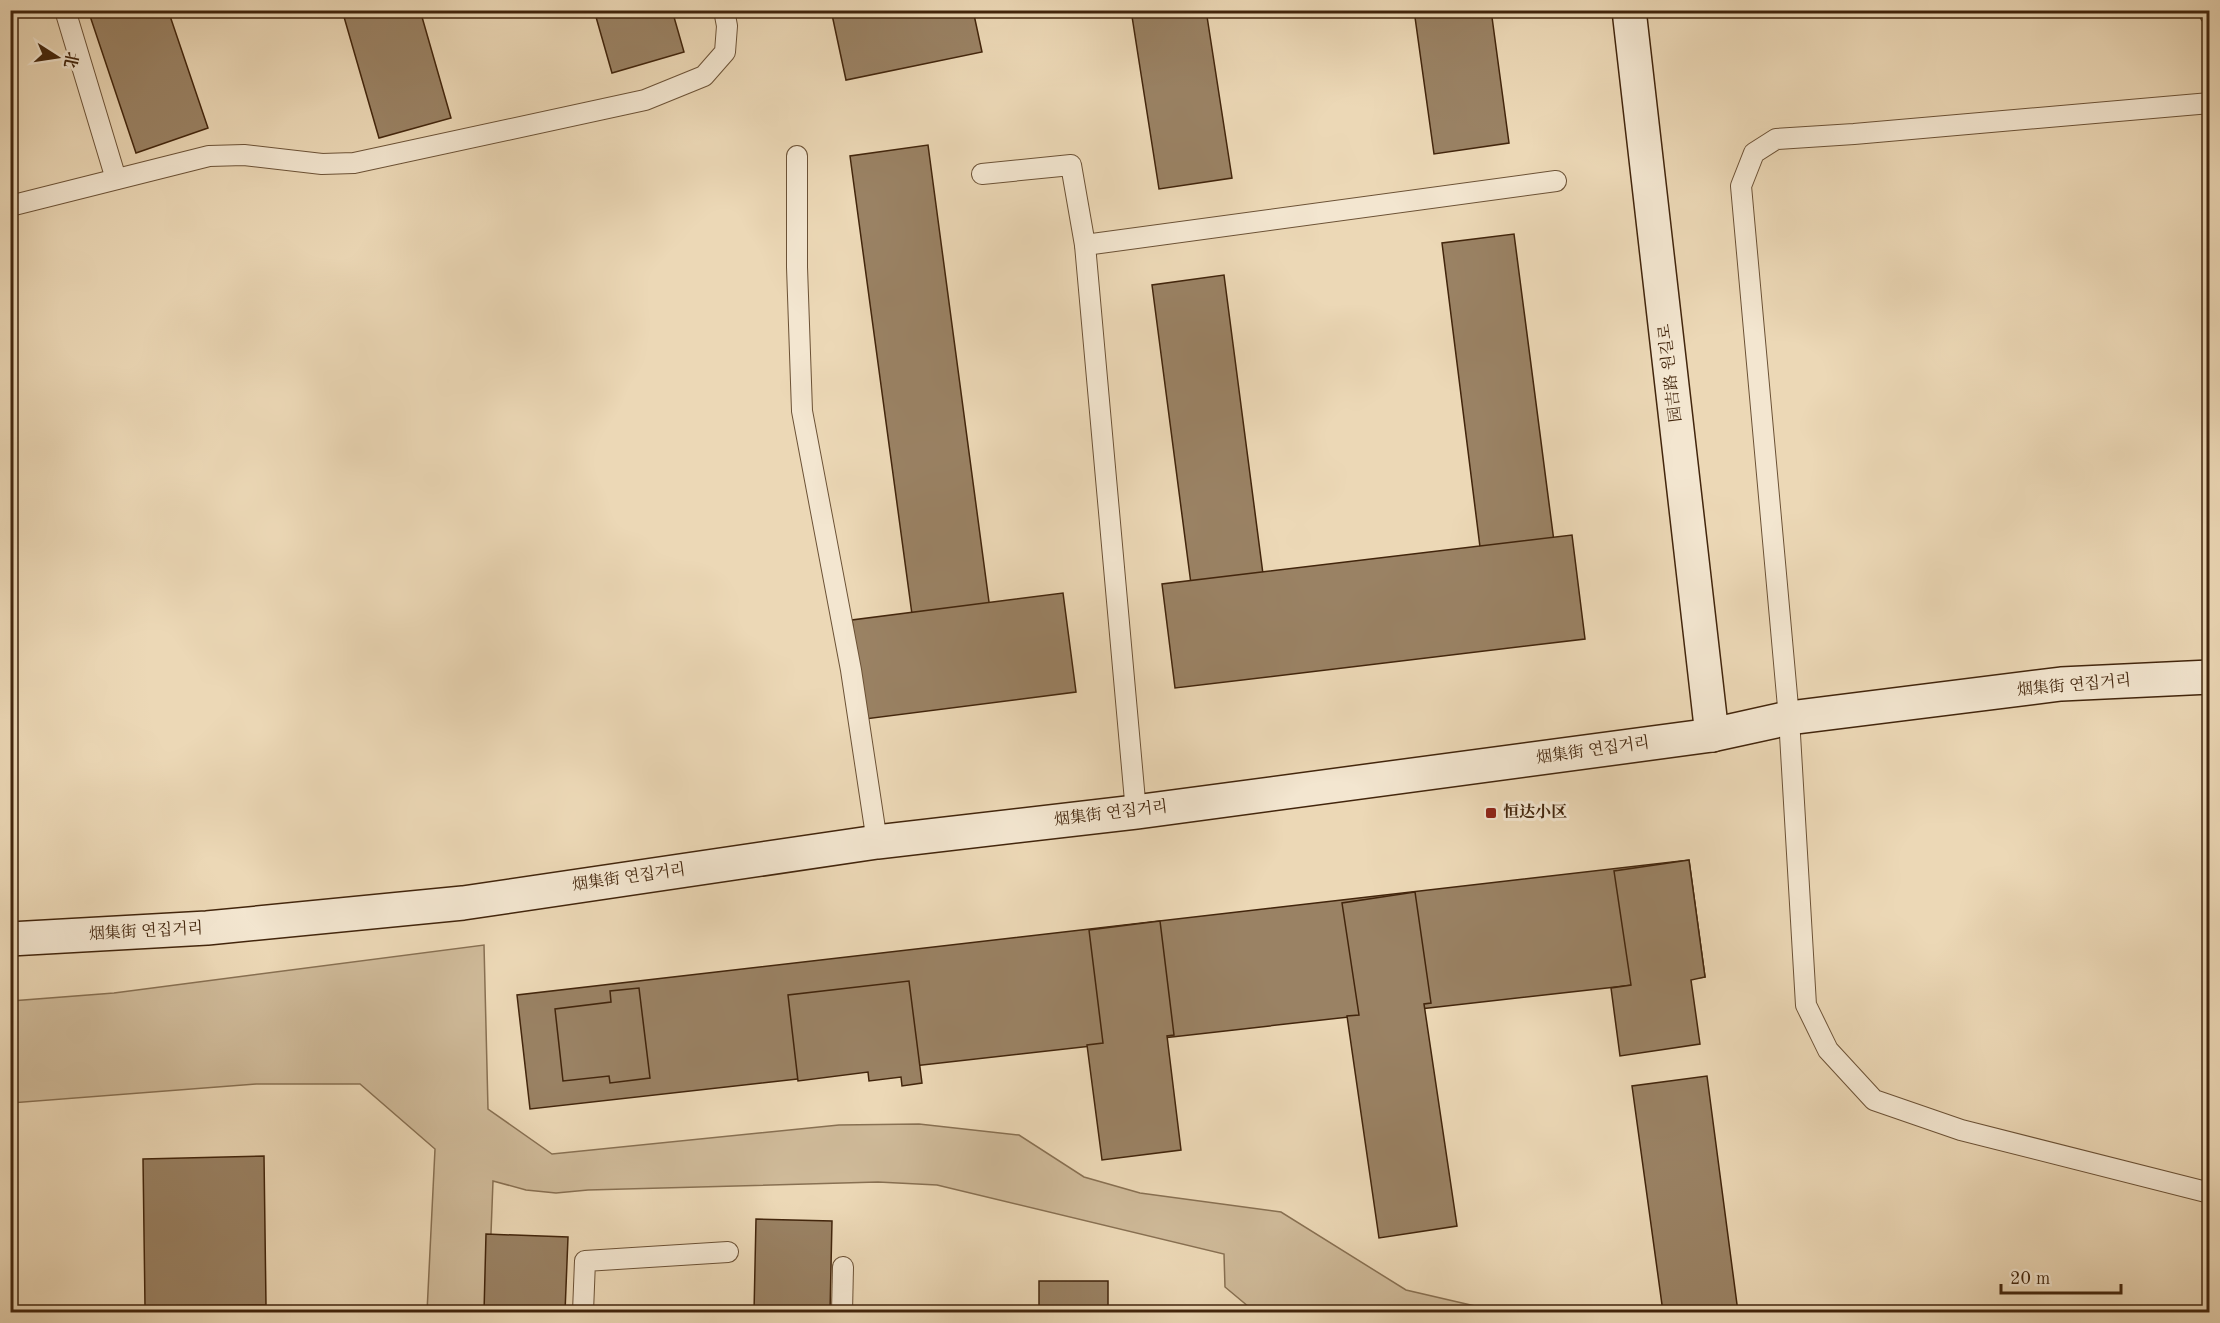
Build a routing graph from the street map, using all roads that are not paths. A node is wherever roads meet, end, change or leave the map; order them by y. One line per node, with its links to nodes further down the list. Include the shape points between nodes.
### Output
1 (65, 10): 7 (lane)
2 (724, 10): 7 (lane, via 725,52 704,76 645,100 354,163 209,156)
3 (1629, 10): 13 (main road, 园吉路 원길로)
4 (2210, 103): 12 (lane, via 1776,139 1754,153 1741,186)
5 (796, 156): 15 (lane, via 802,411 851,670)
6 (982, 174): 10 (lane, via 1071,165)
7 (116, 179): 9 (lane)
8 (1556, 181): 10 (lane)
9 (10, 206)
10 (1085, 245): 14 (lane)
11 (2210, 677): 12 (main road, 烟集街 연집거리, via 2061,684)
12 (1789, 718): 13 (main road, 烟集街 연집거리); 17 (lane, via 1806,1005 1828,1050 1874,1100 1961,1130)
13 (1713, 735): 14 (main road, 烟集街 연집거리)
14 (1136, 812): 15 (main road, 烟集街 연집거리)
15 (877, 842): 16 (main road, 烟集街 연집거리, via 463,903 207,928)
16 (10, 939)
17 (2210, 1193)
18 (728, 1252): 20 (lane, via 585,1261)
19 (843, 1267): 21 (lane)
20 (583, 1312)
21 (842, 1312)

